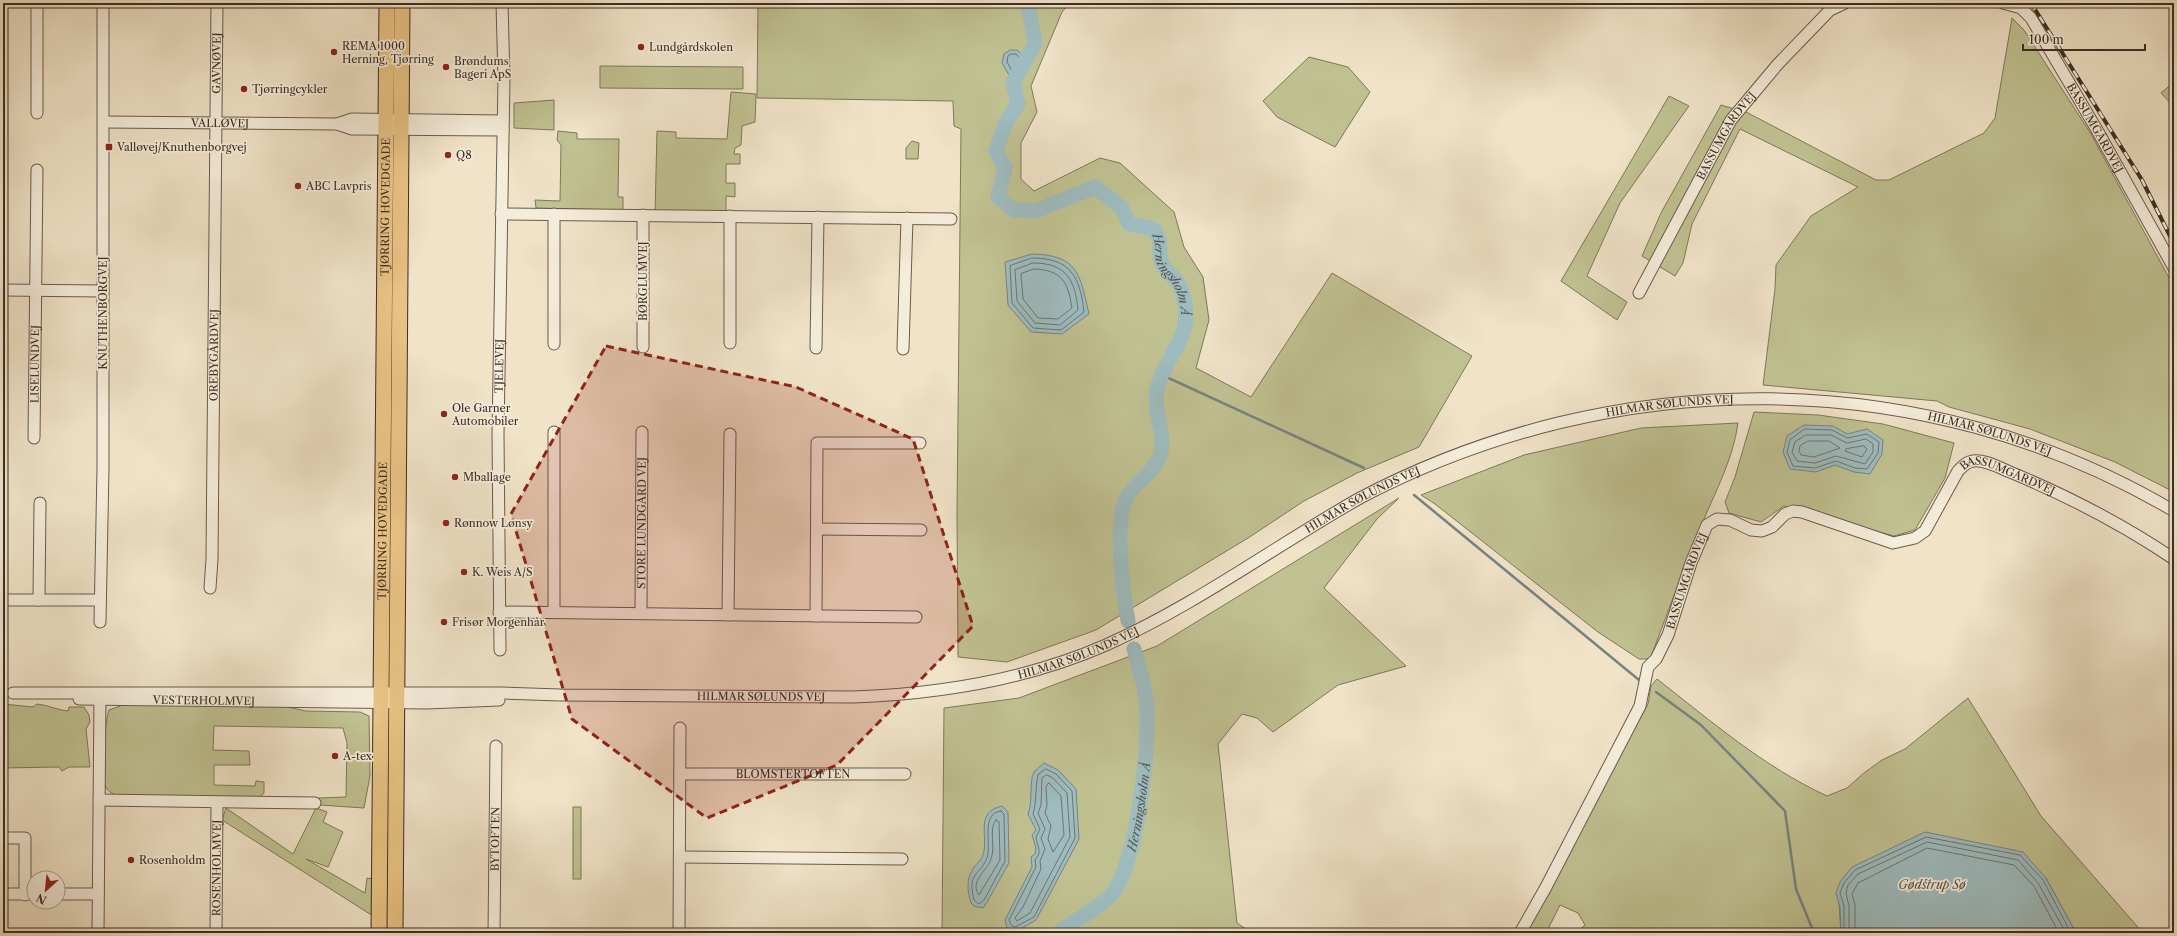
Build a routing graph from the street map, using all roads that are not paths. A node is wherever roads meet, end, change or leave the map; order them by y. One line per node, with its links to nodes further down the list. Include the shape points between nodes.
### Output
1 (37, 3): 9 (street)
2 (103, 3): 10 (street, KNUTHENBORGVEJ)
3 (387, 3): 12 (main road)
4 (402, 3): 12 (main road)
5 (502, 3): 13 (street, TJELEVEJ)
6 (1845, 3): 26 (street, BASSUMGÅRDVEJ, via 1830,10 1778,64 1731,120)
7 (2003, 3): 22 (street, BASSUMGÅRDVEJ, via 2021,8 2030,18 2109,150)
8 (217, 4): 11 (street, GAVNØVEJ)
9 (37, 113)
10 (104, 122): 11 (street, VALLØVEJ); 25 (street, KNUTHENBORGVEJ)
11 (217, 123): 12 (street, VALLØVEJ, via 337,124 352,119); 42 (street, OREBYGÅRDVEJ)
12 (393, 124): 13 (street); 56 (main road, TJØRRING HOVEDGADE); 57 (main road, TJØRRING HOVEDGADE)
13 (503, 126): 15 (street, TJELEVEJ)
14 (37, 170): 24 (street, LISELUNDVEJ)
15 (501, 214): 16 (street); 46 (street, TJELEVEJ)
16 (554, 214): 17 (street); 28 (street)
17 (642, 215): 18 (street); 29 (street, BØRGLUMVEJ)
18 (730, 216): 19 (street); 27 (street)
19 (818, 217): 20 (street); 30 (street)
20 (907, 218): 21 (street); 31 (street)
21 (951, 218)
22 (2174, 268)
23 (3, 290): 24 (street)
24 (35, 290): 25 (street); 35 (street, LISELUNDVEJ)
25 (103, 291): 45 (street, KNUTHENBORGVEJ)
26 (1639, 293)
27 (730, 343)
28 (554, 344)
29 (643, 347)
30 (816, 348)
31 (903, 349)
32 (554, 432): 47 (street)
33 (642, 432): 48 (street, STORE LUNDGÅRD VEJ)
34 (730, 434): 49 (street)
35 (34, 438)
36 (920, 444): 39 (street, via 817,443)
37 (40, 504): 44 (street)
38 (2174, 511): 57 (street, HILMAR SØLUNDS VEJ, via 2117,480 2050,452 1998,434 1927,416 1855,404 1788,399 1722,399 1654,404 1589,415 1530,429 1426,466 1339,510 1140,629 1073,658 1016,676 949,689 880,696 560,695 500,700)
39 (817, 529): 40 (street); 50 (street)
40 (921, 530)
41 (2174, 559): 79 (street, BASSUMGÅRDVEJ, via 2107,516 2052,489 1988,463 1974,460 1958,471 1925,531 1906,542 1893,543 1793,511 1785,514 1772,527 1762,531 1751,530 1730,520 1717,520 1707,525 1691,563 1668,635 1656,660 1648,667 1640,706)
42 (210, 588)
43 (3, 600): 44 (street)
44 (39, 600): 45 (street)
45 (100, 600): 52 (street, KNUTHENBORGVEJ)
46 (499, 612): 47 (street); 53 (street, TJELEVEJ)
47 (554, 612): 48 (street)
48 (641, 613): 49 (street)
49 (728, 615): 50 (street)
50 (816, 616): 51 (street)
51 (916, 617)
52 (100, 622)
53 (500, 650)
54 (8, 693): 55 (street, VESTERHOLMVEJ)
55 (99, 696): 56 (street, VESTERHOLMVEJ); 62 (street)
56 (381, 697): 57 (street, VESTERHOLMVEJ); 75 (main road, TJØRRING HOVEDGADE)
57 (397, 697): 76 (main road, TJØRRING HOVEDGADE)
58 (680, 728): 60 (street)
59 (496, 746): 77 (street, BYTOFTEN)
60 (680, 774): 61 (street, BLOMSTERTOFTEN); 66 (street)
61 (905, 774)
62 (99, 800): 63 (street); 71 (street)
63 (217, 803): 64 (street); 74 (street, ROSENHOLMVEJ)
64 (315, 803)
65 (3, 838): 68 (street, via 25,838)
66 (680, 857): 67 (street); 78 (street)
67 (902, 858)
68 (27, 870)
69 (3, 894): 72 (street)
70 (66, 894): 71 (street)
71 (98, 894): 73 (street)
72 (26, 895)
73 (98, 933)
74 (216, 933)
75 (379, 933)
76 (395, 933)
77 (494, 933)
78 (679, 933)
79 (1520, 933)

